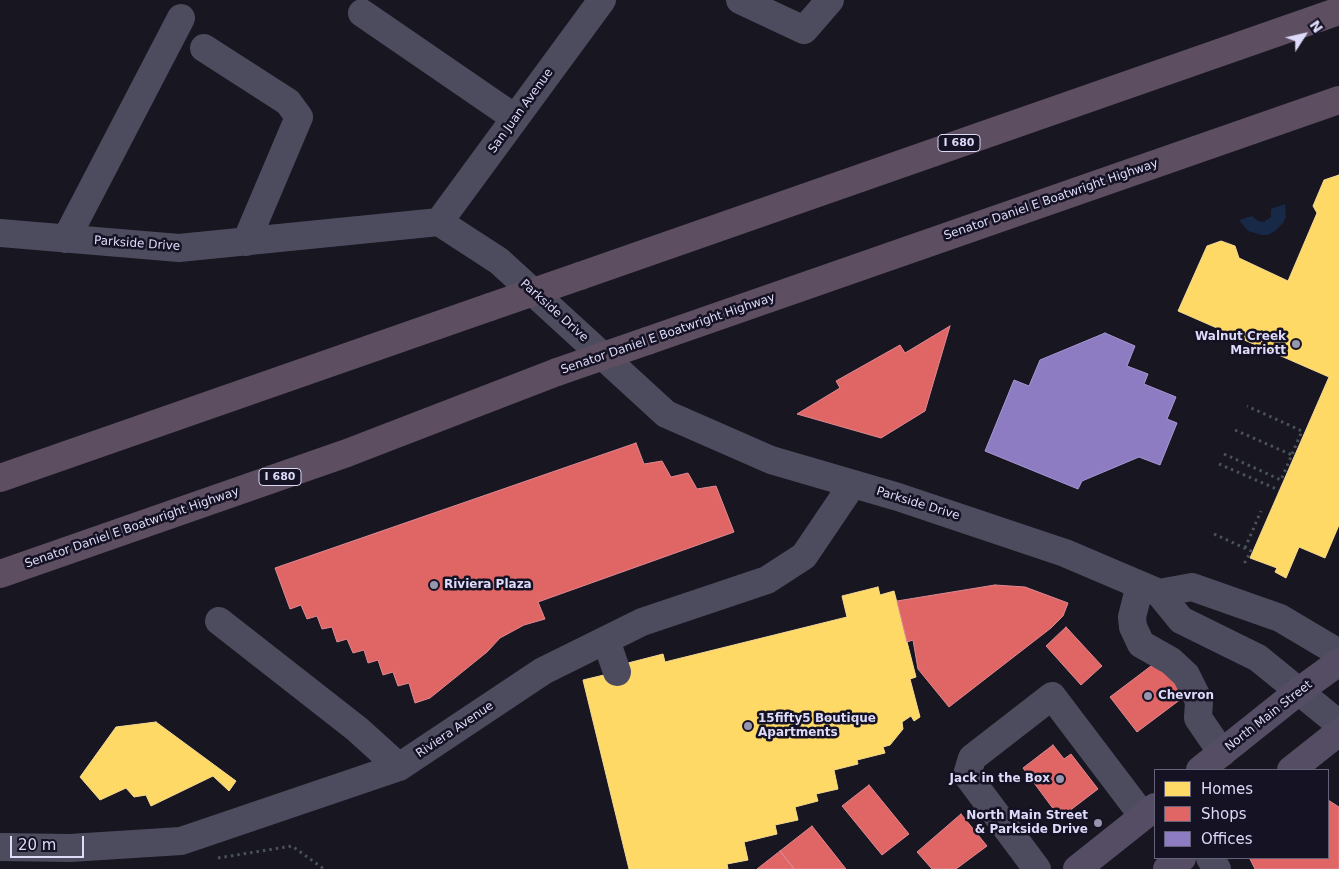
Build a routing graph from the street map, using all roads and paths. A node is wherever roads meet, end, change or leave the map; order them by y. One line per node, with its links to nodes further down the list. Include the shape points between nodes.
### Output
1 (602, 0): 9 (street, San Juan Avenue)
2 (740, 0): 3 (street, via 804,30)
3 (830, 0)
4 (1339, 11): 19 (highway, I 680, bridge)
5 (362, 14): 9 (street)
6 (181, 18): 12 (street)
7 (204, 48): 13 (street, via 288,102 299,118)
8 (1339, 100): 28 (highway, Senator Daniel E Boatwright Highway / I 680, bridge, via 557,372 347,453)
9 (515, 118): 10 (street, San Juan Avenue)
10 (439, 222): 13 (street, Parkside Drive); 22 (street, Parkside Drive, via 499,260 666,414 772,460)
11 (0, 234): 12 (street, Parkside Drive)
12 (66, 239): 13 (street, Parkside Drive, via 179,248)
13 (246, 242)
14 (1246, 406): 17 (path, via 1302,431)
15 (1235, 430): 17 (path)
16 (1224, 454): 17 (path, via 1281,480)
17 (1292, 455)
18 (1219, 464): 23 (path)
19 (29, 468): 20 (highway); 21 (highway, I 680)
20 (0, 473)
21 (0, 478)
22 (852, 485): 29 (street, Parkside Drive, via 898,497 1065,553); 31 (street, Riviera Avenue, via 804,556 767,580 642,622)
23 (1279, 490)
24 (1261, 511): 26 (path)
25 (1214, 534): 26 (path)
26 (1245, 548): 27 (path, via 1251,550)
27 (1244, 566)
28 (0, 574)
29 (1150, 589): 32 (street, via 1192,587 1280,618); 35 (street, Parkside Drive, via 1181,620 1258,658); 38 (street, via 1132,617 1133,627 1141,644 1171,661 1186,675 1199,701 1198,718)
30 (220, 621): 39 (street, via 357,729)
31 (606, 640): 34 (street); 39 (street, Riviera Avenue, via 543,671)
32 (1339, 653)
33 (1339, 662): 35 (main road, North Main Street)
34 (617, 672)
35 (1299, 691): 36 (street, Parkside Drive); 38 (main road, North Main Street)
36 (1339, 724)
37 (1339, 732): 41 (main road)
38 (1222, 753): 40 (main road, North Main Street)
39 (399, 767): 43 (street, Riviera Avenue, via 182,841 70,848)
40 (1201, 769)
41 (1292, 769)
42 (1149, 811): 47 (street, via 1052,696 972,758 967,775); 48 (main road)
43 (0, 847)
44 (217, 858): 46 (path, via 292,846)
45 (1181, 859): 49 (main road)
46 (324, 869)
47 (1038, 869)
48 (1077, 869)
49 (1168, 869)

